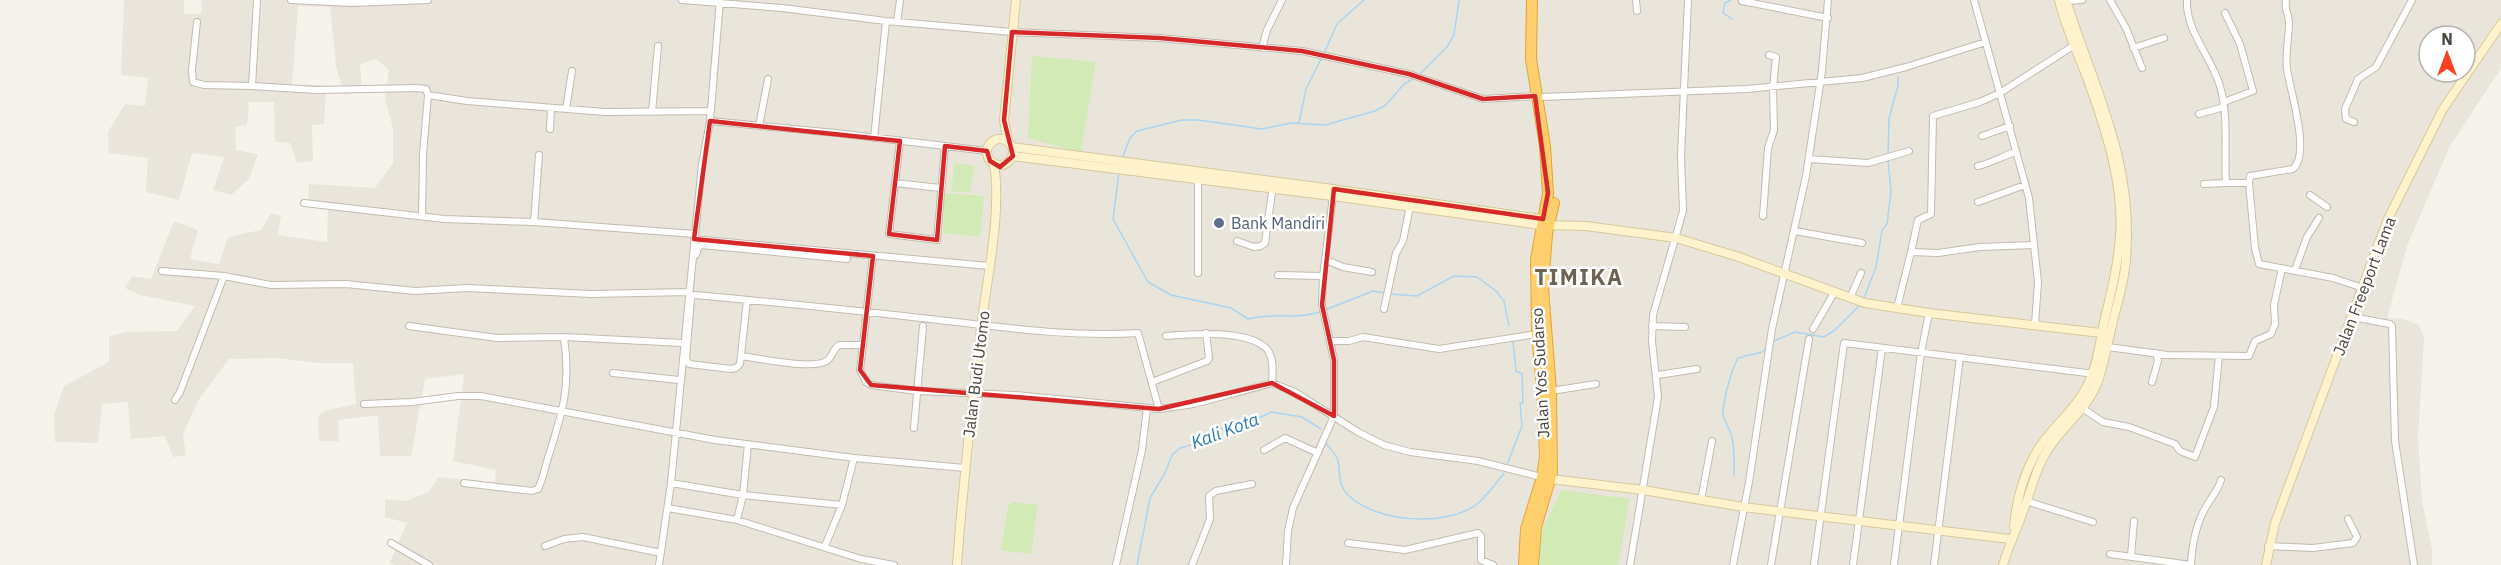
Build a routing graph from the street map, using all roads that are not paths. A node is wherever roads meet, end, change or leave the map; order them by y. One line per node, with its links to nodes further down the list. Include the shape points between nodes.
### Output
1 (257, 0): 42 (street)
2 (291, 0): 20 (street)
3 (428, 0): 20 (street)
4 (682, 0): 21 (street)
5 (900, 0): 28 (street)
6 (1016, 0): 30 (street)
7 (1282, 0): 35 (street)
8 (1532, 0): 47 (highway, Jalan Yos Sudarso, via 1530,59)
9 (1538, 0): 47 (highway, Jalan Yos Sudarso)
10 (1636, 0): 23 (street)
11 (1688, 0): 44 (street)
12 (1828, 0): 25 (street)
13 (1974, 0): 32 (street)
14 (2064, 0): 15 (street); 34 (street); 68 (street, via 2096,80)
15 (2082, 0)
16 (2110, 0): 36 (street)
17 (2187, 0): 48 (street, via 2189,16 2220,84)
18 (2286, 0): 79 (street, via 2287,69 2299,132 2298,164 2293,169 2250,176)
19 (2412, 0): 56 (street, via 2376,67 2361,75 2355,85 2345,109 2346,119)
20 (391, 1)
21 (720, 1): 26 (street); 51 (street)
22 (1742, 1): 25 (street)
23 (1637, 11)
24 (2224, 13): 48 (street, via 2240,44 2253,91)
25 (1828, 18): 41 (street)
26 (886, 21): 28 (street); 61 (street)
27 (197, 22): 42 (street, via 193,82)
28 (897, 22): 30 (street)
29 (2501, 24): 116 (street, Jalan Freeport Lama, via 2443,109 2387,221)
30 (1012, 32): 35 (street, via 1160,38); 54 (street)
31 (2164, 38): 36 (street)
32 (1986, 42): 41 (street, via 1877,75); 45 (street)
33 (658, 46): 52 (street)
34 (2073, 46): 45 (street); 68 (street)
35 (1262, 48): 47 (street, via 1302,51 1409,74 1483,99)
36 (2133, 48): 38 (street)
37 (1769, 55): 43 (street, via 1776,57)
38 (2142, 68)
39 (572, 71): 50 (street)
40 (768, 79): 57 (street)
41 (1820, 83): 43 (street); 71 (street)
42 (252, 86): 46 (street, via 317,90 417,88 426,89)
43 (1773, 88): 44 (street); 91 (street, via 1774,130 1768,148)
44 (1684, 91): 47 (street); 97 (street, via 1683,200)
45 (2000, 93): 58 (street); 101 (street, via 1932,117 1931,214 1918,220)
46 (428, 95): 49 (street); 90 (street)
47 (1539, 97): 94 (highway, Jalan Yos Sudarso, via 1547,162)
48 (2224, 104): 53 (street); 78 (street)
49 (551, 108): 50 (street); 59 (street)
50 (566, 109): 52 (street)
51 (711, 111): 52 (street); 55 (street)
52 (652, 112)
53 (2199, 114)
54 (1004, 120): 62 (street); 65 (street)
55 (710, 121): 57 (street); 96 (street)
56 (2354, 122)
57 (759, 126): 61 (street)
58 (2010, 126): 60 (street); 69 (street)
59 (550, 129)
60 (1982, 136)
61 (874, 138): 63 (street)
62 (995, 140): 65 (street); 66 (street)
63 (900, 141): 64 (street); 76 (street)
64 (945, 146): 66 (street); 83 (street)
65 (1011, 148): 73 (street); 75 (street); 82 (street)
66 (987, 151): 72 (street)
67 (1910, 151): 71 (street, via 1868,163)
68 (2114, 151): 135 (street, via 2120,245); 143 (street, via 2125,193 2128,230 2126,260)
69 (2016, 152): 74 (street); 80 (street)
70 (539, 155): 93 (street)
71 (1809, 159): 95 (street)
72 (994, 164): 73 (street); 77 (street, Jalan Budi Utomo)
73 (1005, 164): 77 (street, Jalan Budi Utomo)
74 (1978, 166)
75 (1198, 179): 82 (street); 110 (street)
76 (895, 183): 83 (street); 83 (street, via 889,234 937,240)
77 (997, 183): 105 (street, Jalan Budi Utomo)
78 (2226, 183): 79 (street); 81 (street)
79 (2249, 183): 106 (street, via 2257,262)
80 (2025, 184): 86 (street); 100 (street)
81 (2204, 184)
82 (1273, 185): 85 (street); 94 (street); 98 (street, via 1265,243 1254,247)
83 (940, 188)
84 (2310, 195): 89 (street)
85 (1333, 196): 88 (street); 104 (street)
86 (1978, 202)
87 (304, 203): 90 (street)
88 (1410, 206): 94 (street); 123 (street)
89 (2327, 207)
90 (422, 216): 93 (street)
91 (1763, 216)
92 (2319, 218): 107 (street)
93 (534, 222): 96 (street)
94 (1548, 223): 97 (street); 136 (highway, Jalan Yos Sudarso, via 1536,259); 159 (highway, Jalan Yos Sudarso, via 1543,312)
95 (1795, 231): 99 (street); 112 (street)
96 (695, 237): 102 (street); 117 (street)
97 (1676, 237): 112 (street); 131 (street, via 1655,303)
98 (1237, 242)
99 (1862, 243)
100 (2034, 245): 101 (street); 127 (street, via 2038,282)
101 (1911, 252): 122 (street)
102 (873, 256): 105 (street); 124 (street)
103 (847, 259): 119 (street, via 702,245 698,247 693,280)
104 (1326, 260): 109 (street); 115 (street)
105 (989, 266): 128 (street, Jalan Budi Utomo)
106 (2282, 268): 107 (street); 148 (street, via 2274,304 2276,324 2271,334 2255,341 2249,356)
107 (2295, 270): 116 (street)
108 (162, 271): 114 (street)
109 (1372, 272)
110 (1197, 273)
111 (1861, 273): 120 (street)
112 (1783, 274): 118 (street); 187 (street)
113 (1278, 275): 115 (street)
114 (224, 276): 117 (street, via 271,285 346,284 415,291 477,288 591,294); 162 (street)
115 (1323, 276): 140 (street, via 1322,309)
116 (2363, 288): 126 (street, Jalan Freeport Lama)
117 (688, 292): 141 (street)
118 (1834, 293): 120 (street); 133 (street)
119 (699, 296): 121 (street); 147 (street, via 691,299 686,359 689,364 736,368)
120 (1850, 298): 122 (street)
121 (747, 300): 124 (street); 147 (street)
122 (1897, 308): 125 (street)
123 (1384, 309)
124 (868, 313): 128 (street); 142 (street)
125 (1929, 313): 127 (street); 145 (street)
126 (2352, 316): 204 (street, Jalan Freeport Lama); 229 (street, via 2392,326 2396,454)
127 (2035, 324): 135 (street)
128 (981, 325): 155 (street, via 1064,334 1138,333); 161 (street, Jalan Budi Utomo)
129 (409, 326): 138 (street, via 497,338)
130 (923, 326): 160 (street)
131 (1652, 326): 132 (street); 153 (street)
132 (1685, 327)
133 (1813, 329)
134 (1206, 333): 137 (street); 155 (street, via 1209,360); 157 (street, via 1233,335 1265,347 1272,360)
135 (2101, 333): 152 (street)
136 (1537, 334): 140 (street, via 1439,349 1363,337); 177 (highway, Jalan Yos Sudarso)
137 (1166, 336)
138 (564, 337): 141 (street); 167 (street, via 568,383)
139 (1809, 339): 189 (street)
140 (1330, 341): 168 (street)
141 (683, 343): 154 (street)
142 (863, 345): 147 (street, via 839,345 827,361 819,364); 160 (street, via 860,370 866,382)
143 (2108, 347): 146 (street); 152 (street)
144 (1882, 348): 145 (street); 190 (street, via 1844,343); 193 (street)
145 (1921, 353): 149 (street); 196 (street)
146 (2156, 353): 148 (street); 156 (street, via 2158,361)
147 (741, 356)
148 (2219, 356): 165 (street, via 2214,407 2196,457 2180,451 2175,444 2103,422)
149 (1960, 357): 152 (street); 197 (street)
150 (1697, 369): 153 (street)
151 (613, 373): 154 (street)
152 (2096, 374): 165 (street, via 2096,386); 198 (street, via 2040,446 2015,513)
153 (1658, 375): 182 (street)
154 (679, 380): 170 (street)
155 (1152, 382): 166 (street)
156 (2152, 382)
157 (1272, 383): 166 (street); 168 (street)
158 (1596, 384): 159 (street)
159 (1551, 391): 177 (highway, Jalan Yos Sudarso)
160 (917, 392): 161 (street); 169 (street)
161 (972, 395): 164 (street); 176 (street, Jalan Budi Utomo)
162 (175, 400)
163 (364, 404): 167 (street, via 468,396)
164 (1147, 408): 166 (street); 213 (street, via 1142,450)
165 (2082, 408): 185 (street, via 2048,450)
166 (1159, 409)
167 (563, 412): 170 (street); 179 (street, via 538,489)
168 (1334, 416): 174 (street); 177 (street, via 1394,448 1478,461)
169 (914, 428)
170 (676, 434): 172 (street); 180 (street)
171 (1712, 441): 184 (street)
172 (748, 444): 175 (street); 183 (street)
173 (1264, 450): 174 (street, via 1285,438)
174 (1318, 453): 215 (street, via 1293,508)
175 (854, 458): 176 (street); 186 (street)
176 (965, 468): 212 (street, Jalan Budi Utomo)
177 (1547, 478): 182 (street); 217 (highway, Jalan Yos Sudarso, via 1526,529); 218 (highway, Jalan Yos Sudarso, via 1536,527)
178 (2221, 480): 227 (street, via 2200,520)
179 (464, 483)
180 (670, 483): 183 (street); 188 (street)
181 (1252, 484): 214 (street, via 1209,496 1210,519)
182 (1643, 490): 184 (street); 219 (street)
183 (743, 495): 186 (street); 192 (street)
184 (1701, 500): 187 (street)
185 (2026, 501): 195 (street); 198 (street)
186 (842, 505): 203 (street)
187 (1743, 507): 189 (street); 220 (street)
188 (668, 508): 192 (street); 205 (street)
189 (1780, 511): 190 (street); 221 (street)
190 (1821, 516): 193 (street); 222 (street)
191 (2349, 519): 204 (street, via 2356,537 2353,543 2313,548)
192 (737, 520): 203 (street)
193 (1859, 520): 196 (street); 223 (street)
194 (2134, 521): 207 (street)
195 (2093, 522)
196 (1899, 525): 197 (street); 224 (street)
197 (1939, 530): 199 (street); 225 (street)
198 (2014, 530): 199 (street)
199 (2010, 539): 226 (street)
200 (391, 543): 209 (street)
201 (1348, 543): 216 (street, via 1405,550 1478,534 1481,560)
202 (545, 546): 205 (street, via 583,537)
203 (825, 546): 208 (street)
204 (2268, 546): 228 (street, Jalan Freeport Lama)
205 (661, 554): 210 (street)
206 (2110, 554): 207 (street)
207 (2131, 556): 227 (street)
208 (860, 562): 211 (street)
209 (429, 565)
210 (659, 565)
211 (894, 565)
212 (957, 565)
213 (1116, 565)
214 (1192, 565)
215 (1286, 565)
216 (1494, 565)
217 (1524, 565)
218 (1533, 565)
219 (1629, 565)
220 (1733, 565)
221 (1771, 565)
222 (1814, 565)
223 (1853, 565)
224 (1894, 565)
225 (1934, 565)
226 (2003, 565)
227 (2191, 565)
228 (2266, 565)
229 (2414, 565)

